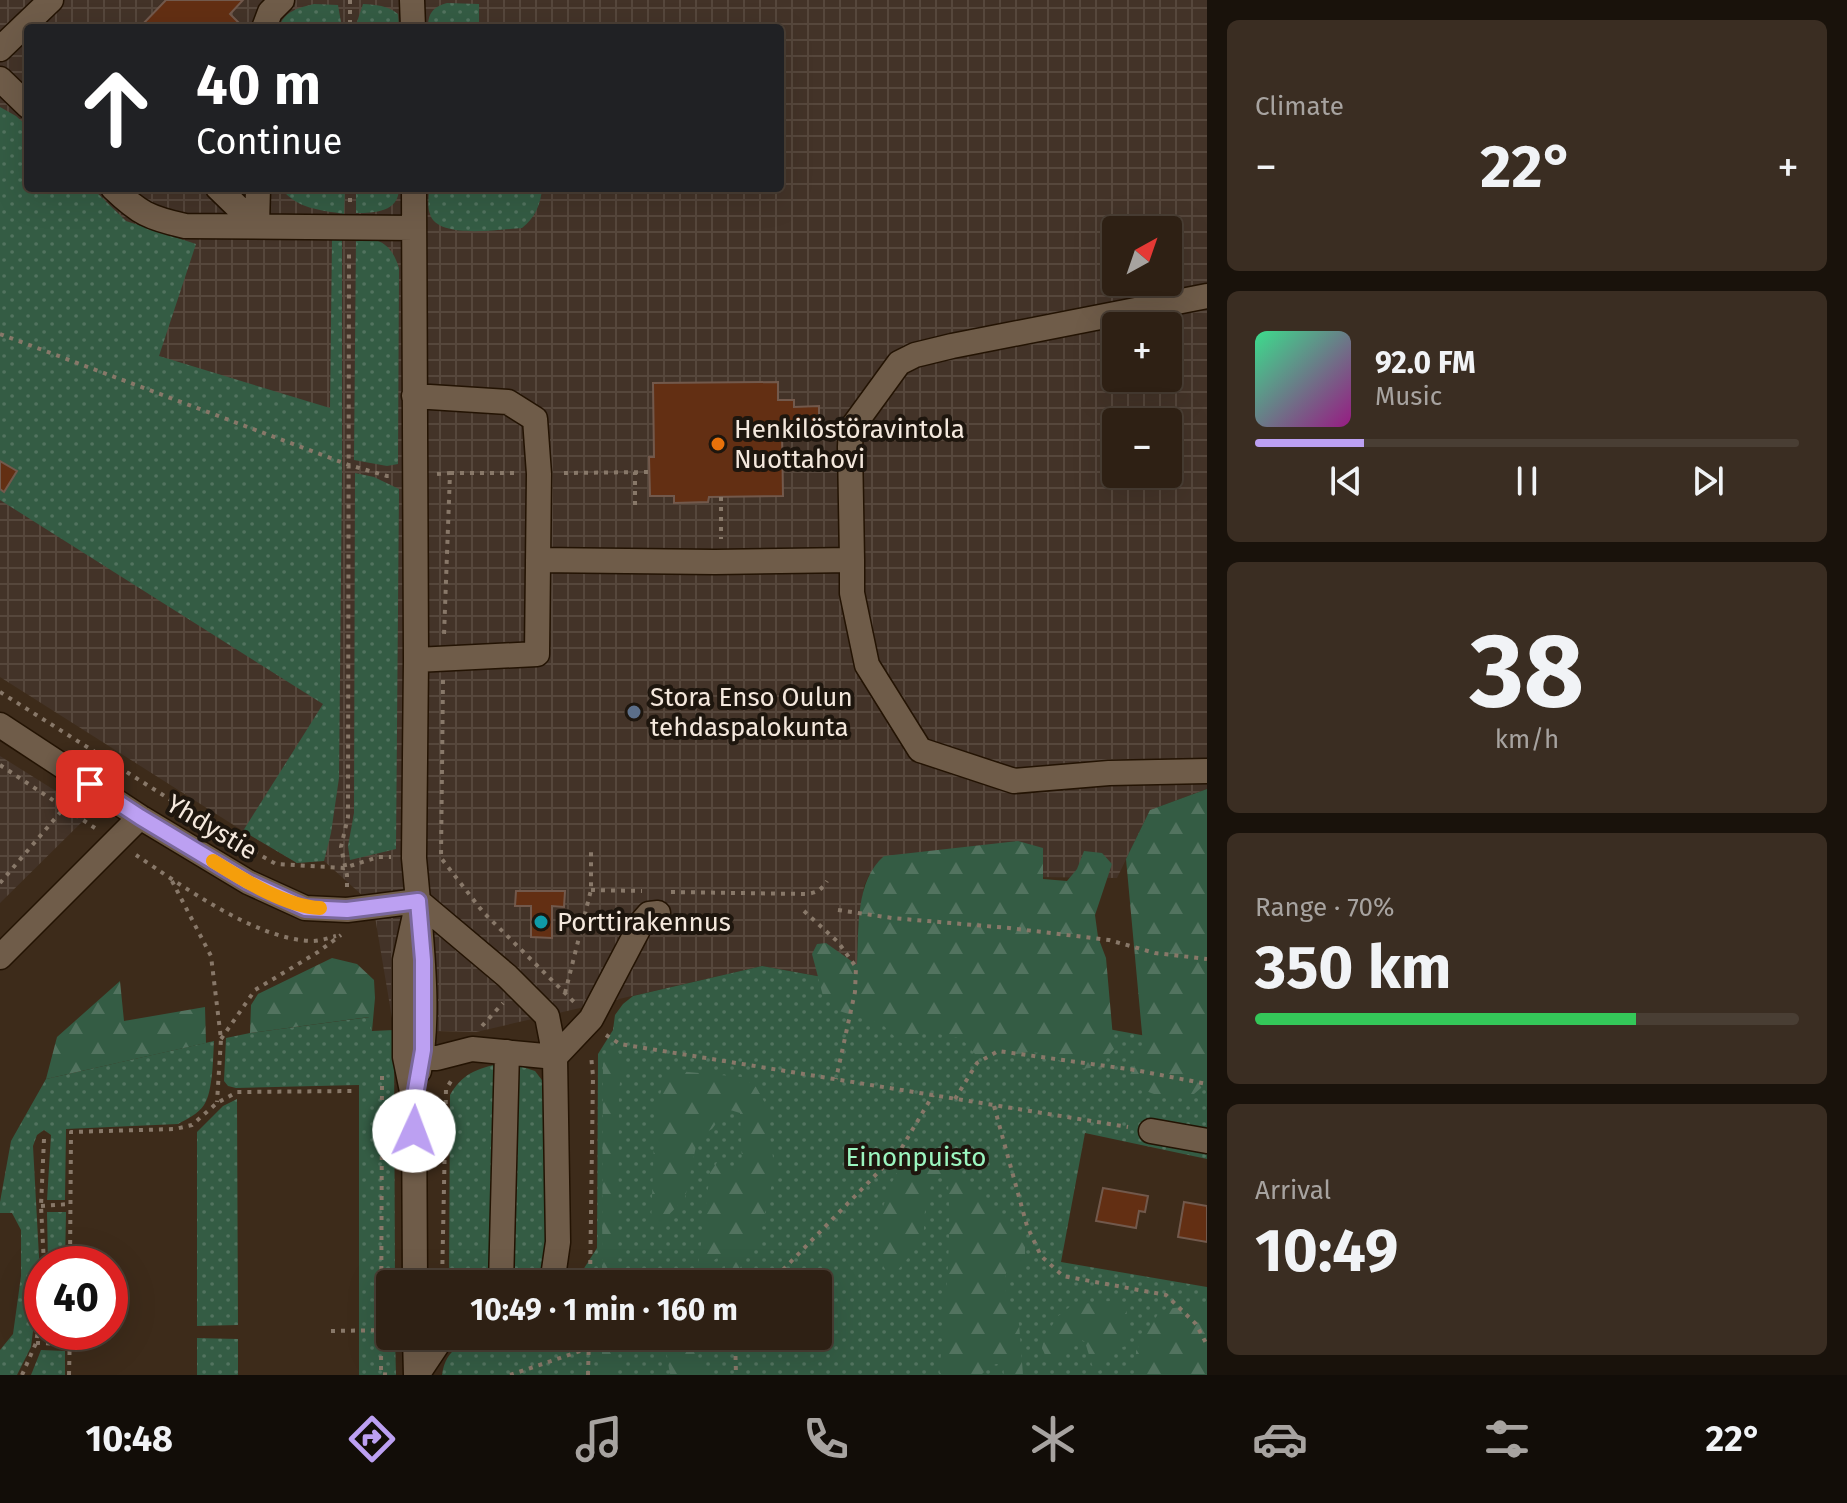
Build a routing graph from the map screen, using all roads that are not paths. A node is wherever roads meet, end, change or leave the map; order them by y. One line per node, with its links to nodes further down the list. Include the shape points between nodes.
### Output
1 (282, 0): 3 (street)
2 (412, 0): 4 (street)
3 (266, 24)
4 (413, 24)
5 (24, 31): 6 (street)
6 (0, 49)
7 (0, 79): 8 (street)
8 (24, 102)
9 (117, 192): 13 (street, via 158,220 185,226)
10 (222, 192): 13 (street)
11 (258, 192): 13 (street)
12 (414, 192): 14 (street)
13 (257, 226): 14 (street)
14 (414, 228): 16 (street)
15 (1207, 296): 18 (street, via 952,346 899,363 851,429)
16 (414, 396): 17 (street, via 508,402 535,419); 19 (street)
17 (538, 560): 18 (street); 19 (street, via 537,654)
18 (852, 560): 21 (street, via 852,593 867,665 920,750 1014,781)
19 (416, 660): 24 (street)
20 (0, 725): 22 (street, Yhdystie)
21 (1207, 771)
22 (140, 817): 24 (street, Yhdystie, via 248,882 305,908 347,910); 25 (street)
23 (659, 899): 27 (street, via 642,922 599,1027)
24 (418, 901): 27 (street, via 547,1016); 28 (street, via 405,960); 28 (street, via 423,970)
25 (0, 957)
26 (507, 1052): 27 (street); 28 (street, via 472,1049); 32 (street)
27 (555, 1057): 33 (street)
28 (403, 1059): 31 (street, via 414,1101)
29 (1151, 1131): 30 (street)
30 (1207, 1141)
31 (415, 1270)
32 (501, 1270)
33 (554, 1270)
34 (416, 1350): 36 (street)
35 (434, 1350): 36 (street)
36 (417, 1375)

